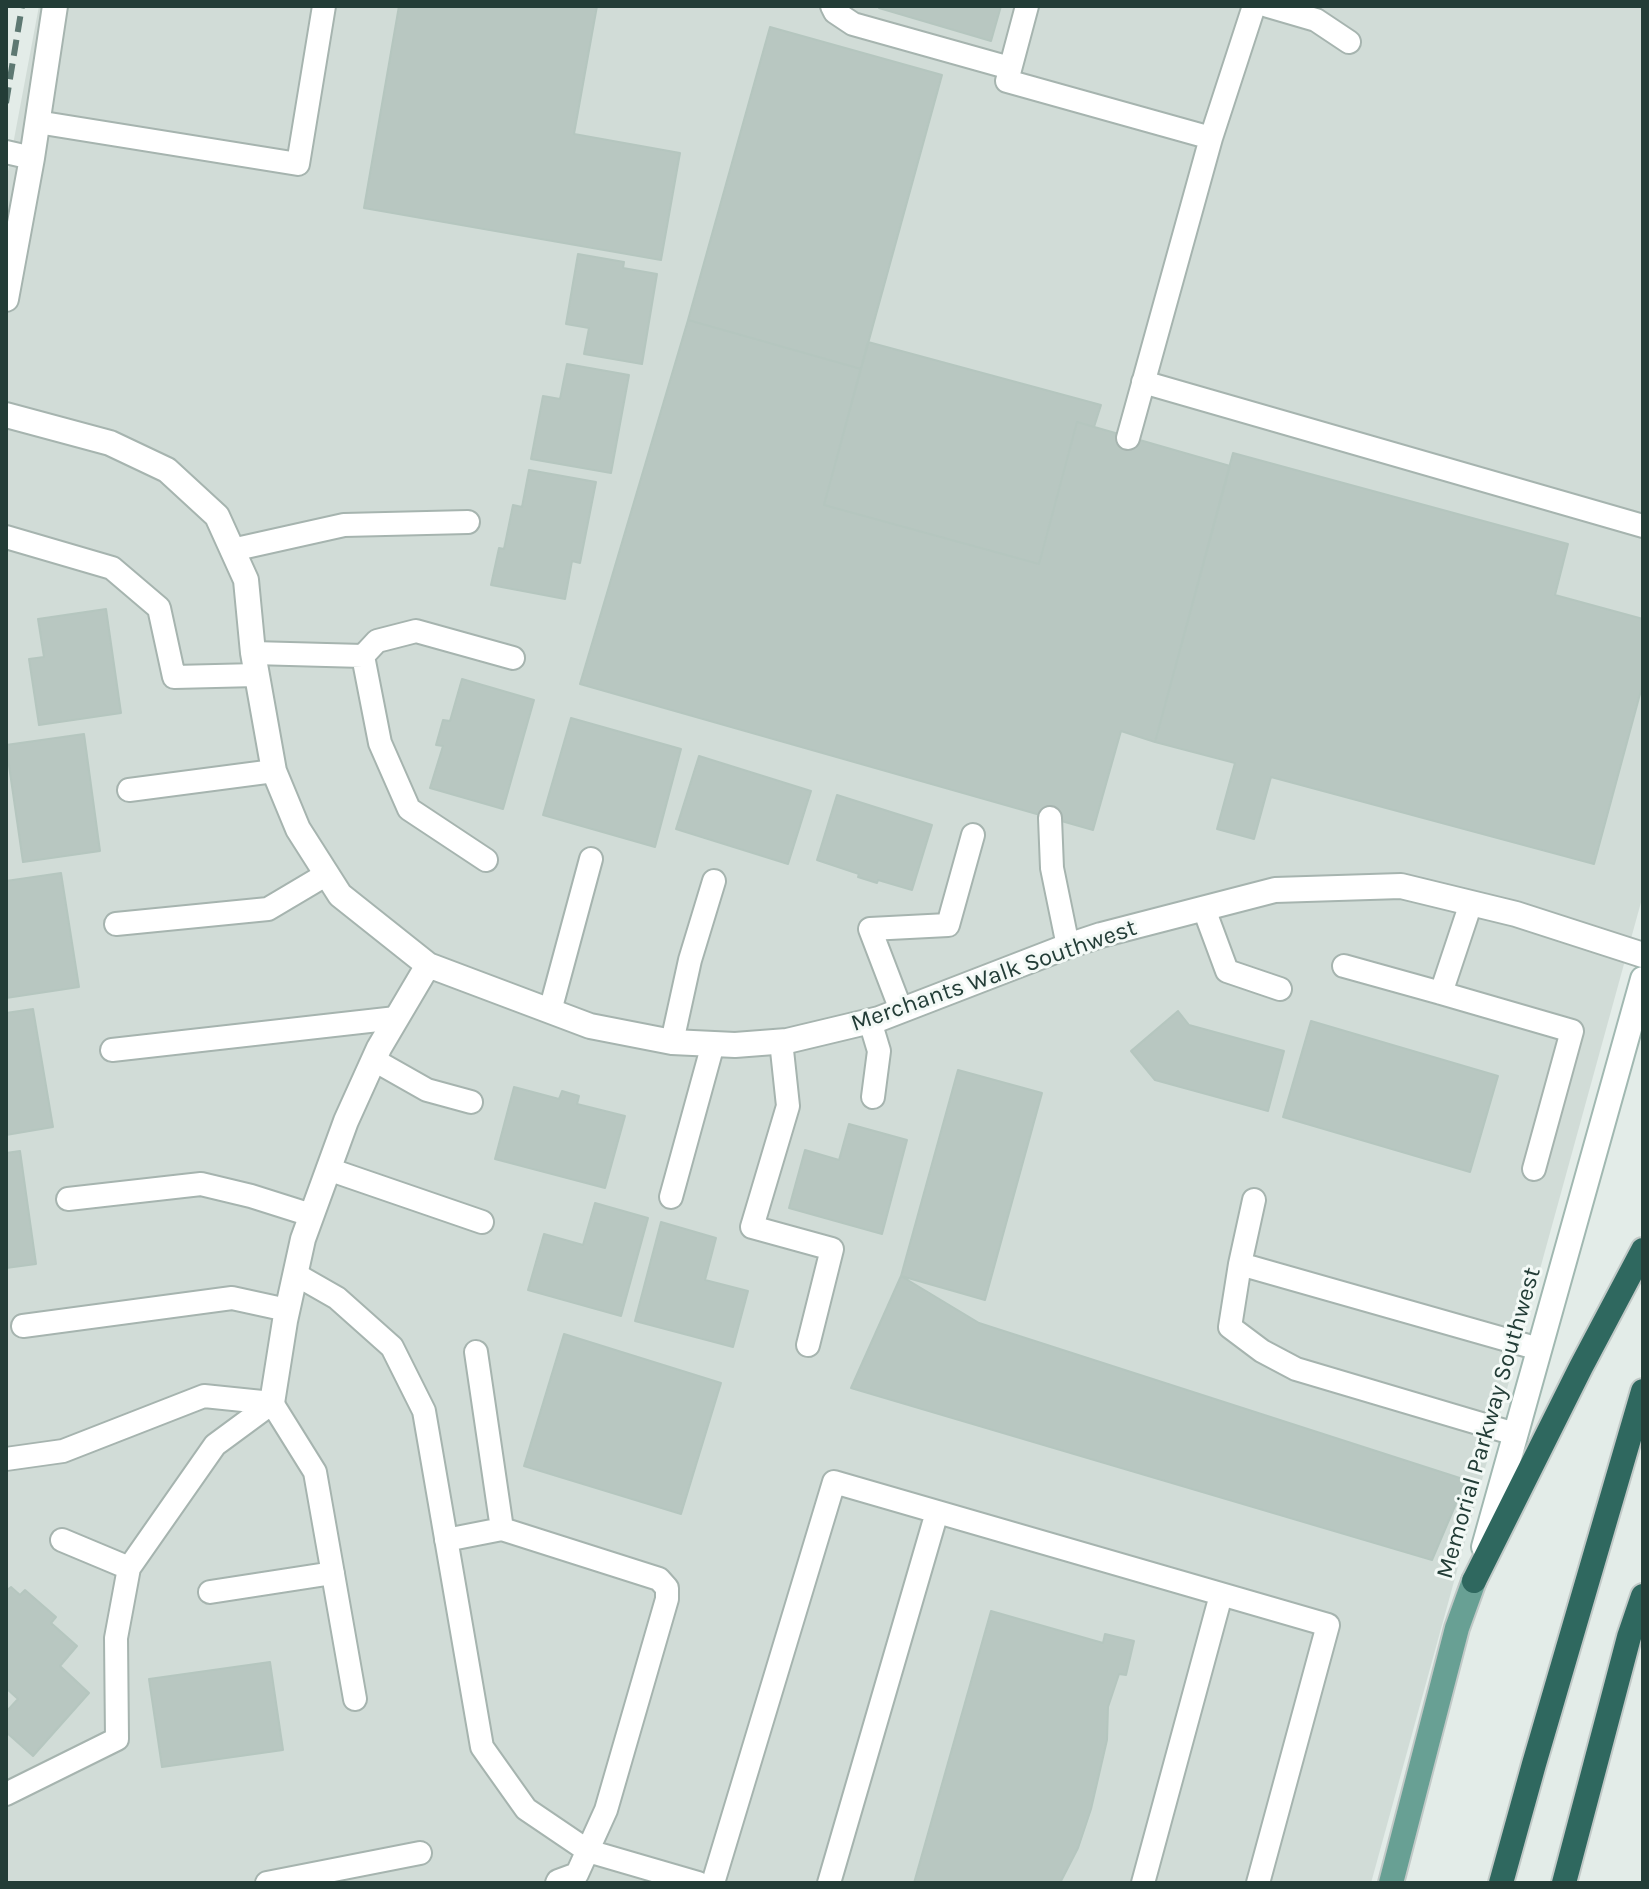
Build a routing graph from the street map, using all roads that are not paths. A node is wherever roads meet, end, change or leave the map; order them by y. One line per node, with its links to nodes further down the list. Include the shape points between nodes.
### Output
1 (55, 6): 9 (street)
2 (324, 6): 9 (lane, via 298,164)
3 (832, 6): 8 (lane, via 853,24)
4 (1027, 6): 8 (lane)
5 (1254, 6): 10 (lane)
6 (1268, 6): 7 (lane, via 1316,20)
7 (1349, 42)
8 (1010, 68): 10 (lane, via 1007,81)
9 (37, 122): 12 (street)
10 (1211, 138): 14 (lane)
11 (6, 152): 12 (lane)
12 (32, 158): 13 (street)
13 (6, 299)
14 (1143, 382): 16 (lane); 18 (lane)
15 (6, 415): 20 (street, Merchants Walk Southwest, via 110,443 167,470 217,516)
16 (1128, 438)
17 (468, 522): 20 (lane, via 344,525)
18 (1643, 526)
19 (6, 537): 23 (lane, via 112,568 159,608 174,677)
20 (232, 550): 23 (street, Merchants Walk Southwest, via 246,580)
21 (363, 656): 22 (lane, via 377,641 416,631); 23 (lane); 29 (lane, via 380,743 409,809)
22 (513, 658)
23 (255, 664): 24 (street, Merchants Walk Southwest)
24 (274, 771): 25 (lane); 30 (street, Merchants Walk Southwest, via 298,829)
25 (129, 790)
26 (1050, 818): 35 (lane, via 1052,868)
27 (973, 835): 42 (lane, via 948,925 870,929)
28 (591, 859): 43 (lane)
29 (486, 860)
30 (327, 874): 34 (lane, via 268,909); 37 (street, Merchants Walk Southwest, via 340,895)
31 (714, 881): 47 (lane)
32 (1471, 903): 33 (street, Merchants Walk Southwest, via 1401,886 1275,890); 36 (street, Merchants Walk Southwest); 41 (lane)
33 (1204, 909): 35 (street, Merchants Walk Southwest); 40 (lane, via 1227,971)
34 (116, 924)
35 (1068, 946): 42 (street, Merchants Walk Southwest)
36 (1643, 955)
37 (428, 965): 43 (street, Merchants Walk Southwest); 44 (street)
38 (1344, 966): 41 (lane)
39 (1643, 979): 66 (street, Memorial Parkway Southwest)
40 (1280, 989)
41 (1441, 993): 54 (lane, via 1572,1031)
42 (901, 1010): 45 (street, Merchants Walk Southwest)
43 (550, 1011): 47 (street, Merchants Walk Southwest, via 590,1026)
44 (396, 1018): 49 (lane); 50 (street)
45 (870, 1021): 46 (street, Merchants Walk Southwest); 51 (lane, via 879,1051)
46 (781, 1041): 48 (street, Merchants Walk Southwest); 65 (lane, via 788,1106 752,1227 832,1249)
47 (672, 1042): 48 (street, Merchants Walk Southwest)
48 (713, 1044): 55 (lane)
49 (112, 1050)
50 (374, 1060): 52 (lane, via 427,1090); 53 (street)
51 (873, 1097)
52 (471, 1102)
53 (328, 1169): 58 (street); 59 (lane)
54 (1534, 1169)
55 (671, 1197)
56 (68, 1199): 58 (lane, via 201,1184)
57 (1254, 1200): 61 (lane)
58 (311, 1215): 62 (street)
59 (482, 1222)
60 (1643, 1250): 78 (highway)
61 (1240, 1264): 66 (lane); 70 (lane, via 1230,1327 1262,1351 1296,1369)
62 (295, 1274): 63 (street); 75 (lane, via 337,1298 392,1347 424,1411)
63 (287, 1310): 64 (lane, via 232,1298); 69 (street)
64 (23, 1326)
65 (808, 1345)
66 (1539, 1349): 70 (street, Memorial Parkway Southwest)
67 (476, 1352): 73 (lane)
68 (1643, 1391): 94 (highway)
69 (272, 1403): 71 (lane, via 204,1396 63,1451); 76 (lane, via 215,1445); 77 (lane, via 315,1472)
70 (1515, 1434): 78 (street, Memorial Parkway Southwest)
71 (6, 1459)
72 (937, 1512): 80 (lane); 89 (lane, via 834,1482); 90 (lane)
73 (502, 1529): 75 (lane); 84 (lane, via 659,1579 667,1588 606,1810)
74 (62, 1540): 76 (lane)
75 (446, 1540): 84 (lane, via 482,1747 526,1809)
76 (129, 1568): 83 (lane, via 116,1638 117,1739)
77 (333, 1573): 79 (lane); 82 (lane)
78 (1474, 1581): 93 (main road, Memorial Parkway Southwest)
79 (210, 1592)
80 (1221, 1595): 91 (lane); 92 (lane, via 1328,1625)
81 (1643, 1596): 95 (highway)
82 (355, 1699)
83 (6, 1794)
84 (588, 1851): 86 (lane); 88 (lane)
85 (420, 1853): 87 (lane)
86 (571, 1880)
87 (267, 1883)
88 (698, 1883)
89 (713, 1883)
90 (829, 1883)
91 (1143, 1883)
92 (1258, 1883)
93 (1391, 1883)
94 (1501, 1883)
95 (1564, 1883)

